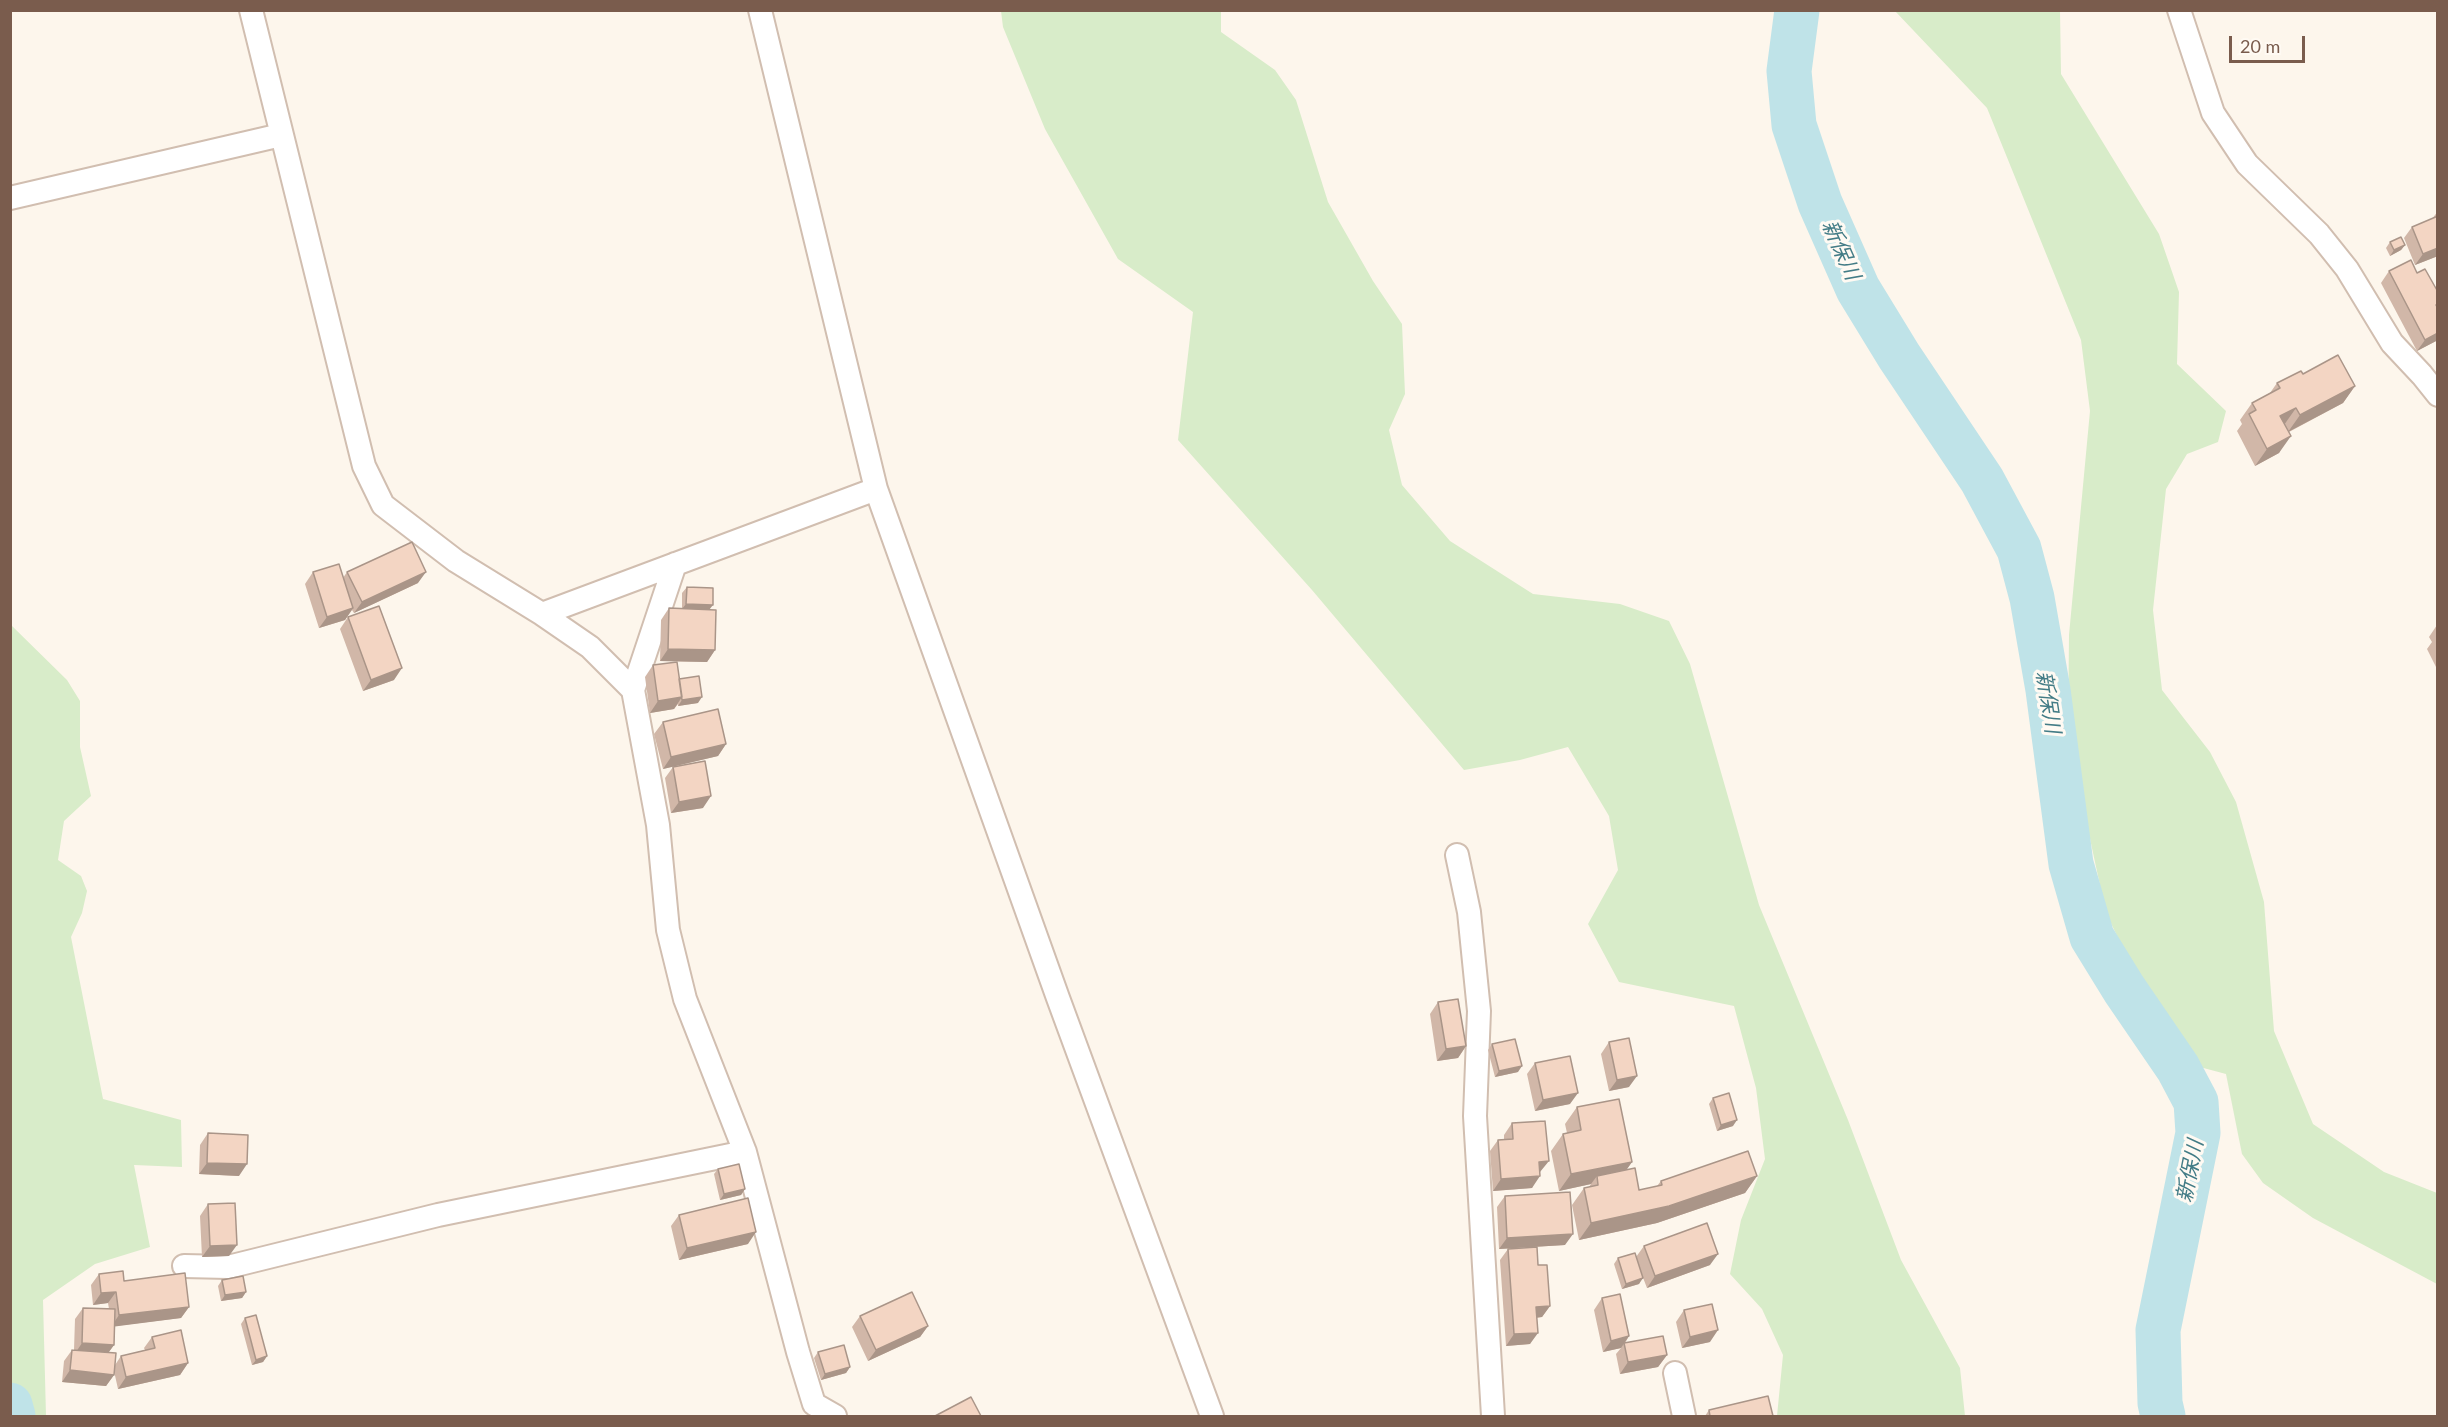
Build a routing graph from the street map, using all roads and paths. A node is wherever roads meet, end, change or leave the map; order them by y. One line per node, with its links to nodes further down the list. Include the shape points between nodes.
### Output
1 (251, 10): 4 (street)
2 (760, 10): 7 (street)
3 (2179, 10): 6 (street, via 2213,113 2247,164 2319,234 2347,268 2392,344)
4 (281, 135): 5 (street); 9 (street, via 364,466 383,505 456,561)
5 (10, 198)
6 (2438, 395)
7 (876, 489): 8 (street); 17 (street)
8 (675, 564): 9 (street); 10 (street)
9 (542, 614): 10 (street, via 590,647)
10 (633, 690): 12 (street, via 658,825 668,930 685,999)
11 (1456, 855): 18 (street, via 1469,912 1479,1011 1475,1116)
12 (745, 1152): 13 (street, via 438,1215 228,1267); 15 (street, via 798,1352)
13 (184, 1266)
14 (1676, 1373): 19 (street)
15 (809, 1410): 16 (street)
16 (835, 1416)
17 (1212, 1416)
18 (1493, 1416)
19 (1684, 1416)

